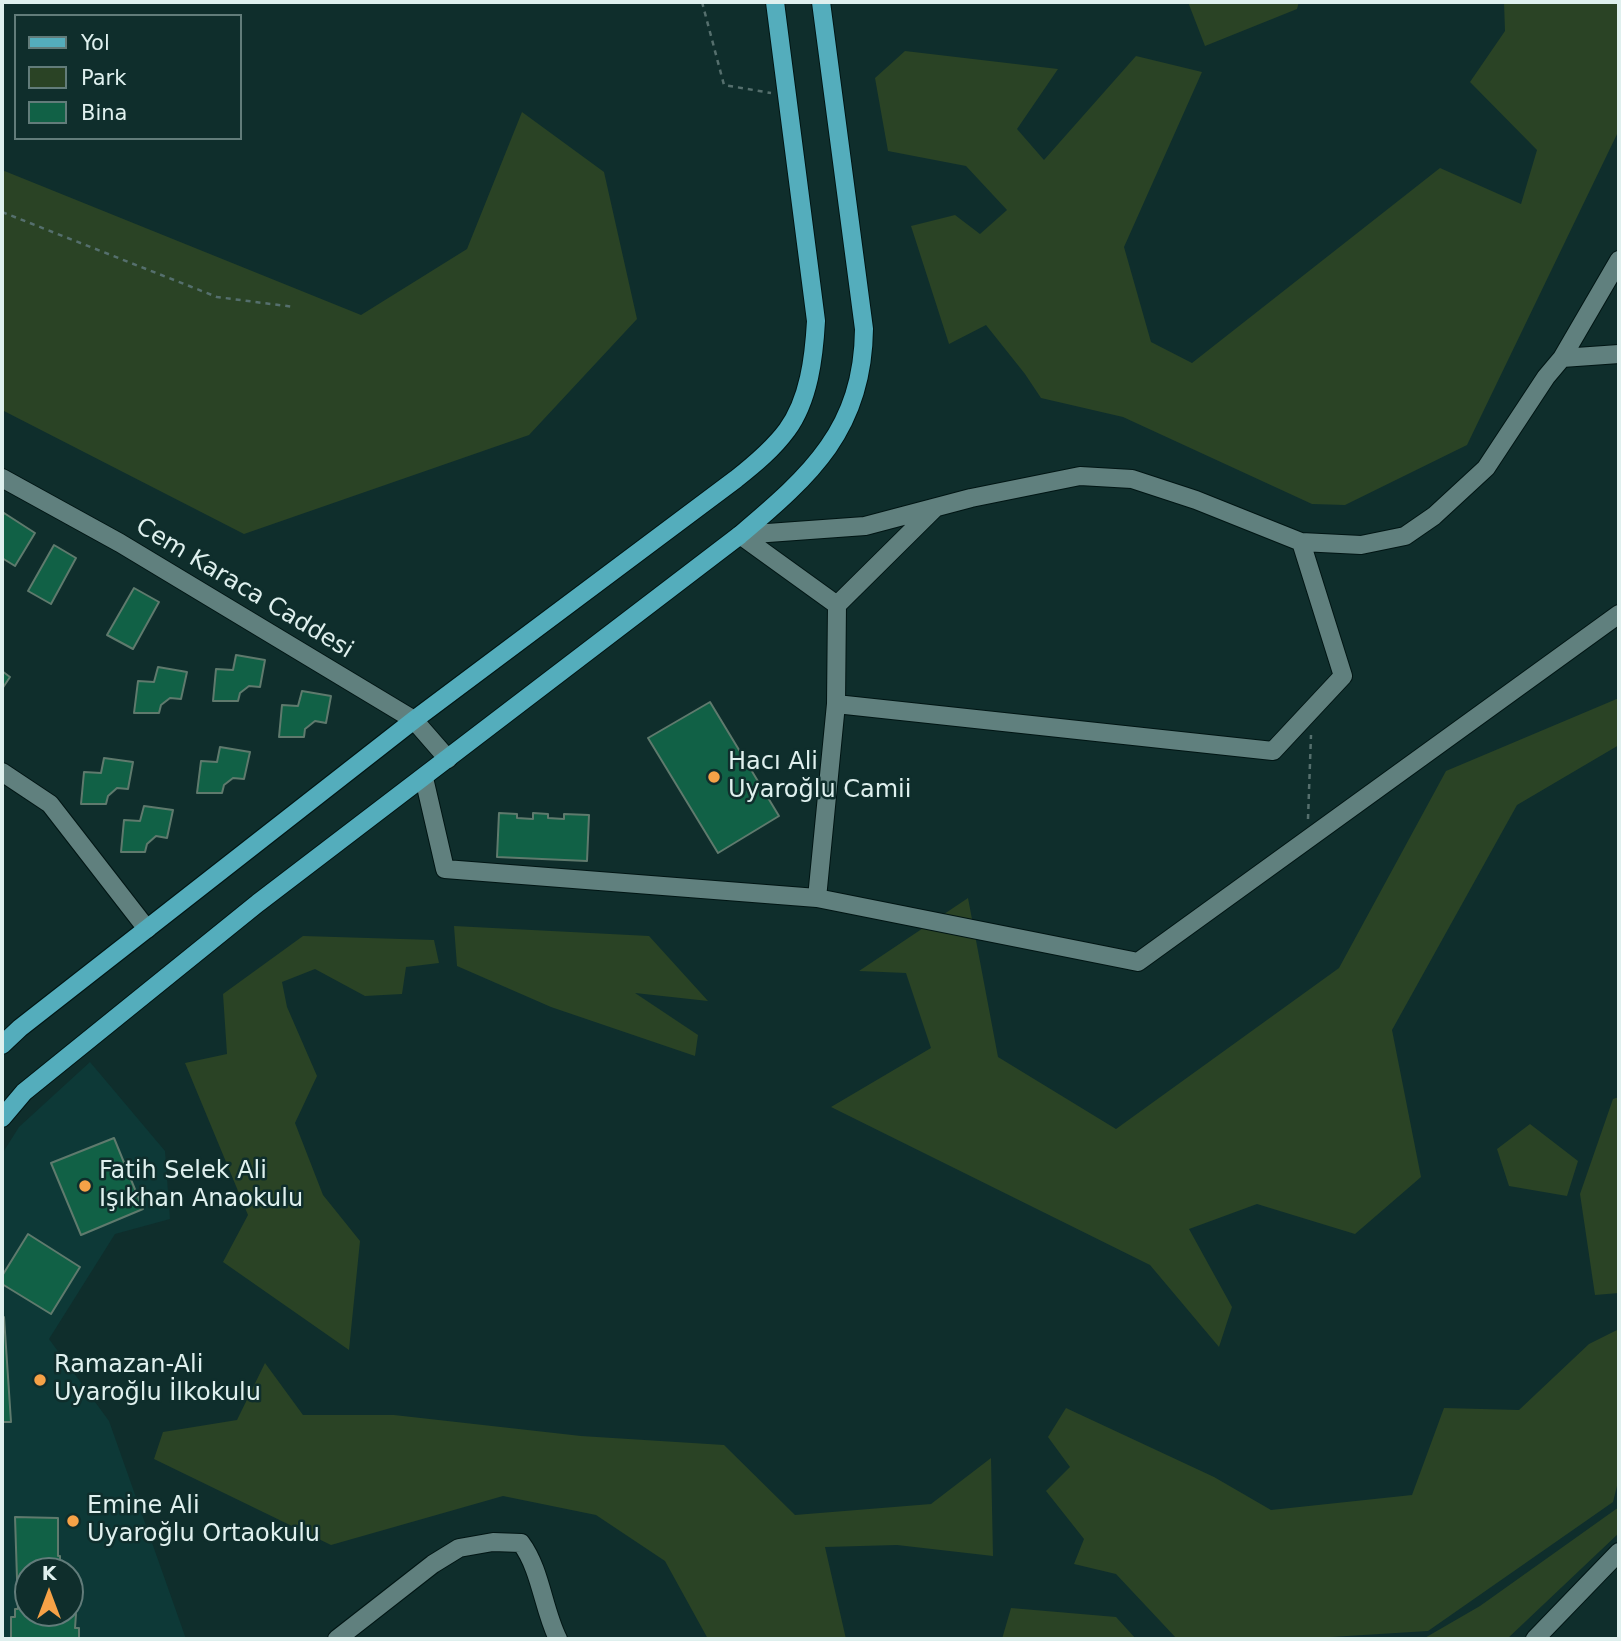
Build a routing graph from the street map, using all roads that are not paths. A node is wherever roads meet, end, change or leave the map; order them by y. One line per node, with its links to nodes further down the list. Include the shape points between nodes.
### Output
1 (775, 2): 13 (main road, via 816,321 810,371 789,428 765,456 736,479)
2 (821, 2): 8 (main road, via 864,329 864,359 848,416 834,442 791,492)
3 (1619, 260): 5 (street)
4 (1619, 354): 5 (street)
5 (1562, 358): 9 (street, via 1486,468 1434,516 1405,536 1361,545)
6 (2, 478): 13 (street, Cem Karaca Caddesi)
7 (935, 508): 8 (street, via 865,526); 9 (street, via 1080,476 1132,479 1196,499); 10 (street)
8 (740, 535): 10 (street); 14 (main road)
9 (1301, 542): 12 (street, via 1343,676 1273,751)
10 (837, 605): 12 (street)
11 (1619, 614): 17 (street, via 1138,962)
12 (836, 704): 17 (street)
13 (414, 719): 14 (street, Cem Karaca Caddesi); 18 (main road)
14 (448, 759): 16 (main road)
15 (2, 772): 18 (street, via 50,804)
16 (424, 778): 17 (street, via 446,869); 20 (main road, via 258,903 24,1092)
17 (817, 898)
18 (147, 929): 19 (main road)
19 (2, 1045)
20 (2, 1118)
21 (1616, 1561): 24 (street)
22 (337, 1639): 23 (street, via 433,1564 459,1548 493,1542 521,1544 531,1557)
23 (558, 1639)
24 (1535, 1639)

